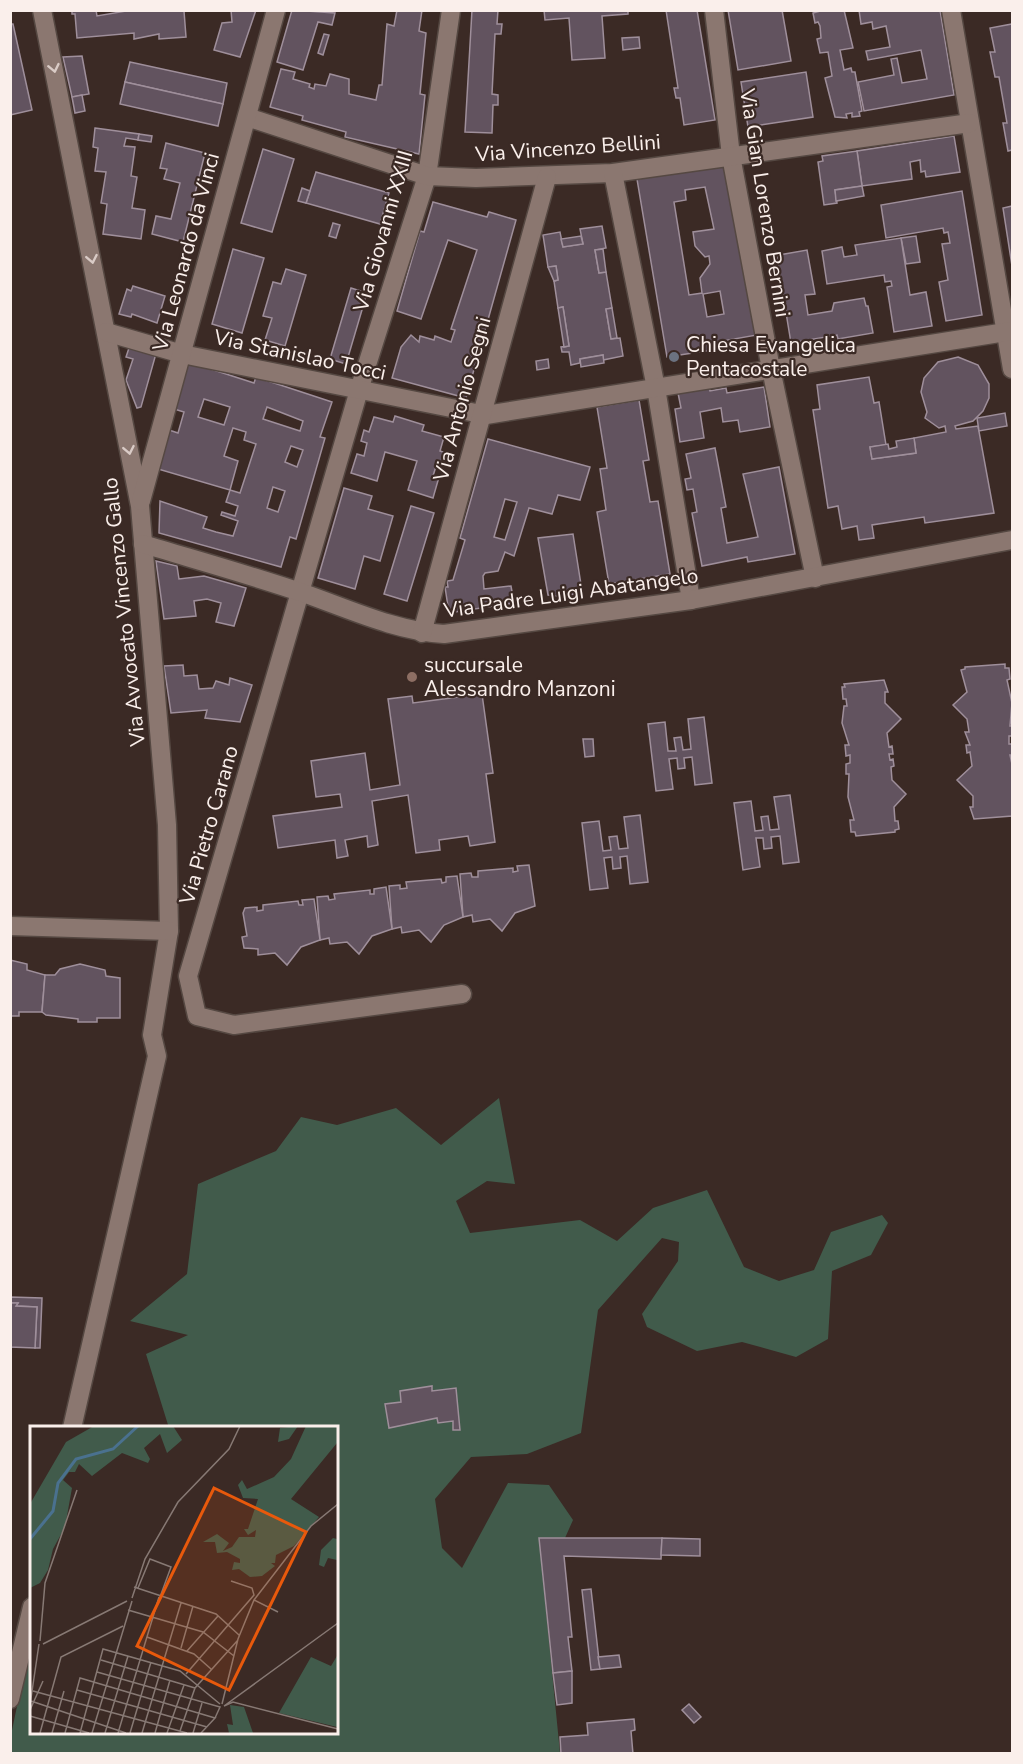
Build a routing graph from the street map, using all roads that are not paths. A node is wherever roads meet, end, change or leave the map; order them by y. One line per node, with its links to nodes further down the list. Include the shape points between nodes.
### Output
1 (42, 10): 12 (street, Via Avvocato Vincenzo Gallo, one-way to 12)
2 (276, 10): 6 (street, Via Leonardo da Vinci)
3 (451, 10): 10 (street, Via Giovanni XXIII)
4 (714, 10): 8 (street, Via Gian Lorenzo Bernini)
5 (951, 10): 7 (street)
6 (247, 117): 10 (street, Via Vincenzo Bellini); 14 (street, Via Leonardo da Vinci)
7 (970, 123): 8 (street, Via Vincenzo Bellini); 13 (street)
8 (731, 156): 9 (street, Via Vincenzo Bellini); 15 (street, Via Gian Lorenzo Bernini)
9 (613, 173): 11 (street, Via Vincenzo Bellini); 17 (street)
10 (427, 176): 11 (street, Via Vincenzo Bellini); 18 (street, Via Giovanni XXIII)
11 (547, 177): 19 (street, Via Antonio Segni)
12 (106, 332): 14 (street, Via Stanislao Tocci); 20 (street, Via Avvocato Vincenzo Gallo, one-way to 20)
13 (1009, 332): 15 (street, Via Stanislao Tocci); 16 (street)
14 (182, 354): 18 (street, Via Stanislao Tocci); 20 (street, Via Leonardo da Vinci)
15 (771, 369): 17 (street, Via Stanislao Tocci); 23 (street, Via Gian Lorenzo Bernini)
16 (1012, 369)
17 (656, 388): 19 (street, Via Stanislao Tocci); 25 (street)
18 (358, 390): 19 (street, Via Stanislao Tocci); 24 (street, Via Pietro Carano)
19 (484, 414): 26 (street, Via Antonio Segni)
20 (140, 506): 22 (street, Via Avvocato Vincenzo Gallo)
21 (1012, 540): 23 (street, Via Padre Luigi Abatangelo)
22 (143, 544): 24 (street, Via Padre Luigi Abatangelo); 28 (street, Via Avvocato Vincenzo Gallo, via 167,825)
23 (815, 578): 25 (street, Via Padre Luigi Abatangelo)
24 (301, 592): 26 (street, Via Padre Luigi Abatangelo); 29 (street, Via Pietro Carano, via 188,976 197,1016 234,1025)
25 (691, 600): 26 (street, Via Padre Luigi Abatangelo, via 444,634)
26 (422, 633)
27 (10, 926): 28 (street)
28 (169, 931): 30 (street, Via Avvocato Vincenzo Gallo, via 152,1035 157,1056)
29 (462, 994)
30 (72, 1426)
31 (30, 1615): 32 (street)
32 (10, 1699)

